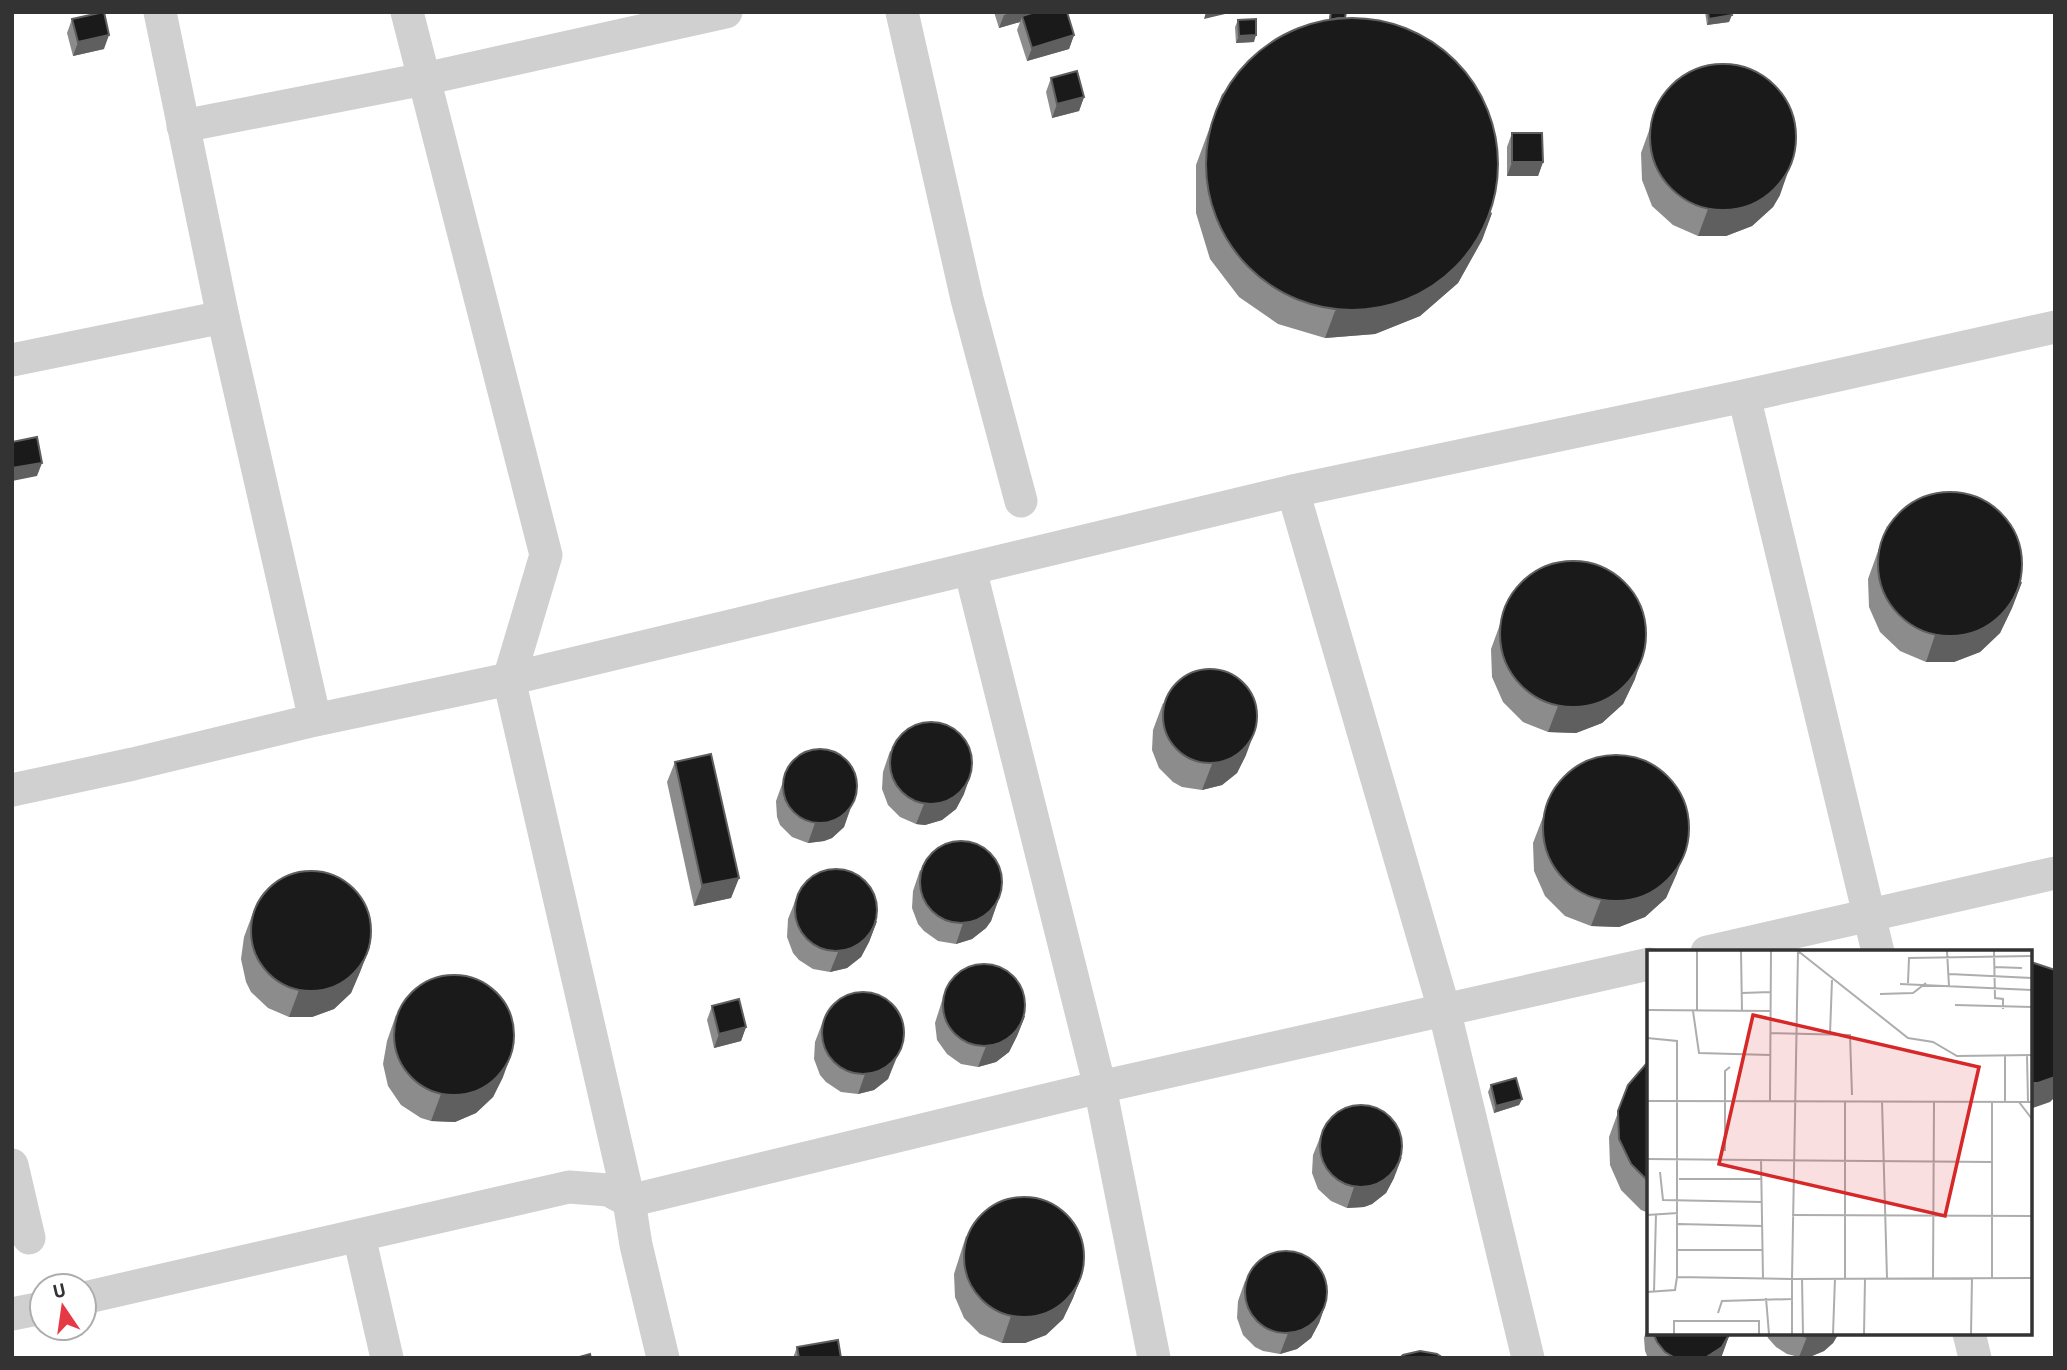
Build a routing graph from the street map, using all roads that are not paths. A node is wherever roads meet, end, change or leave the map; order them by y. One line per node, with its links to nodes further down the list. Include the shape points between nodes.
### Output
1 (160, 12): 6 (lane)
2 (407, 12): 5 (lane)
3 (902, 12): 12 (lane, via 971,312)
4 (711, 14): 5 (lane)
5 (425, 79): 6 (lane); 14 (lane, via 546,555)
6 (183, 126): 7 (lane)
7 (223, 317): 9 (lane); 15 (lane)
8 (2055, 327): 10 (lane)
9 (12, 360)
10 (1744, 396): 11 (lane); 18 (lane)
11 (1293, 491): 13 (lane); 22 (lane)
12 (1021, 501)
13 (970, 569): 14 (lane); 23 (lane)
14 (509, 679): 15 (lane); 25 (lane)
15 (315, 720): 16 (lane)
16 (12, 790)
17 (2055, 873): 18 (lane)
18 (1869, 917): 19 (lane); 20 (lane)
19 (1716, 950)
20 (1877, 950)
21 (1647, 964): 22 (lane)
22 (1444, 1009): 23 (lane); 33 (lane)
23 (1101, 1087): 25 (lane); 32 (lane)
24 (12, 1165): 27 (lane)
25 (629, 1201): 26 (lane, via 608,1190 569,1187); 31 (lane)
26 (359, 1236): 28 (lane); 30 (lane)
27 (29, 1238)
28 (98, 1295)
29 (1969, 1335): 34 (lane)
30 (387, 1358)
31 (663, 1358)
32 (1154, 1358)
33 (1528, 1358)
34 (1975, 1358)

